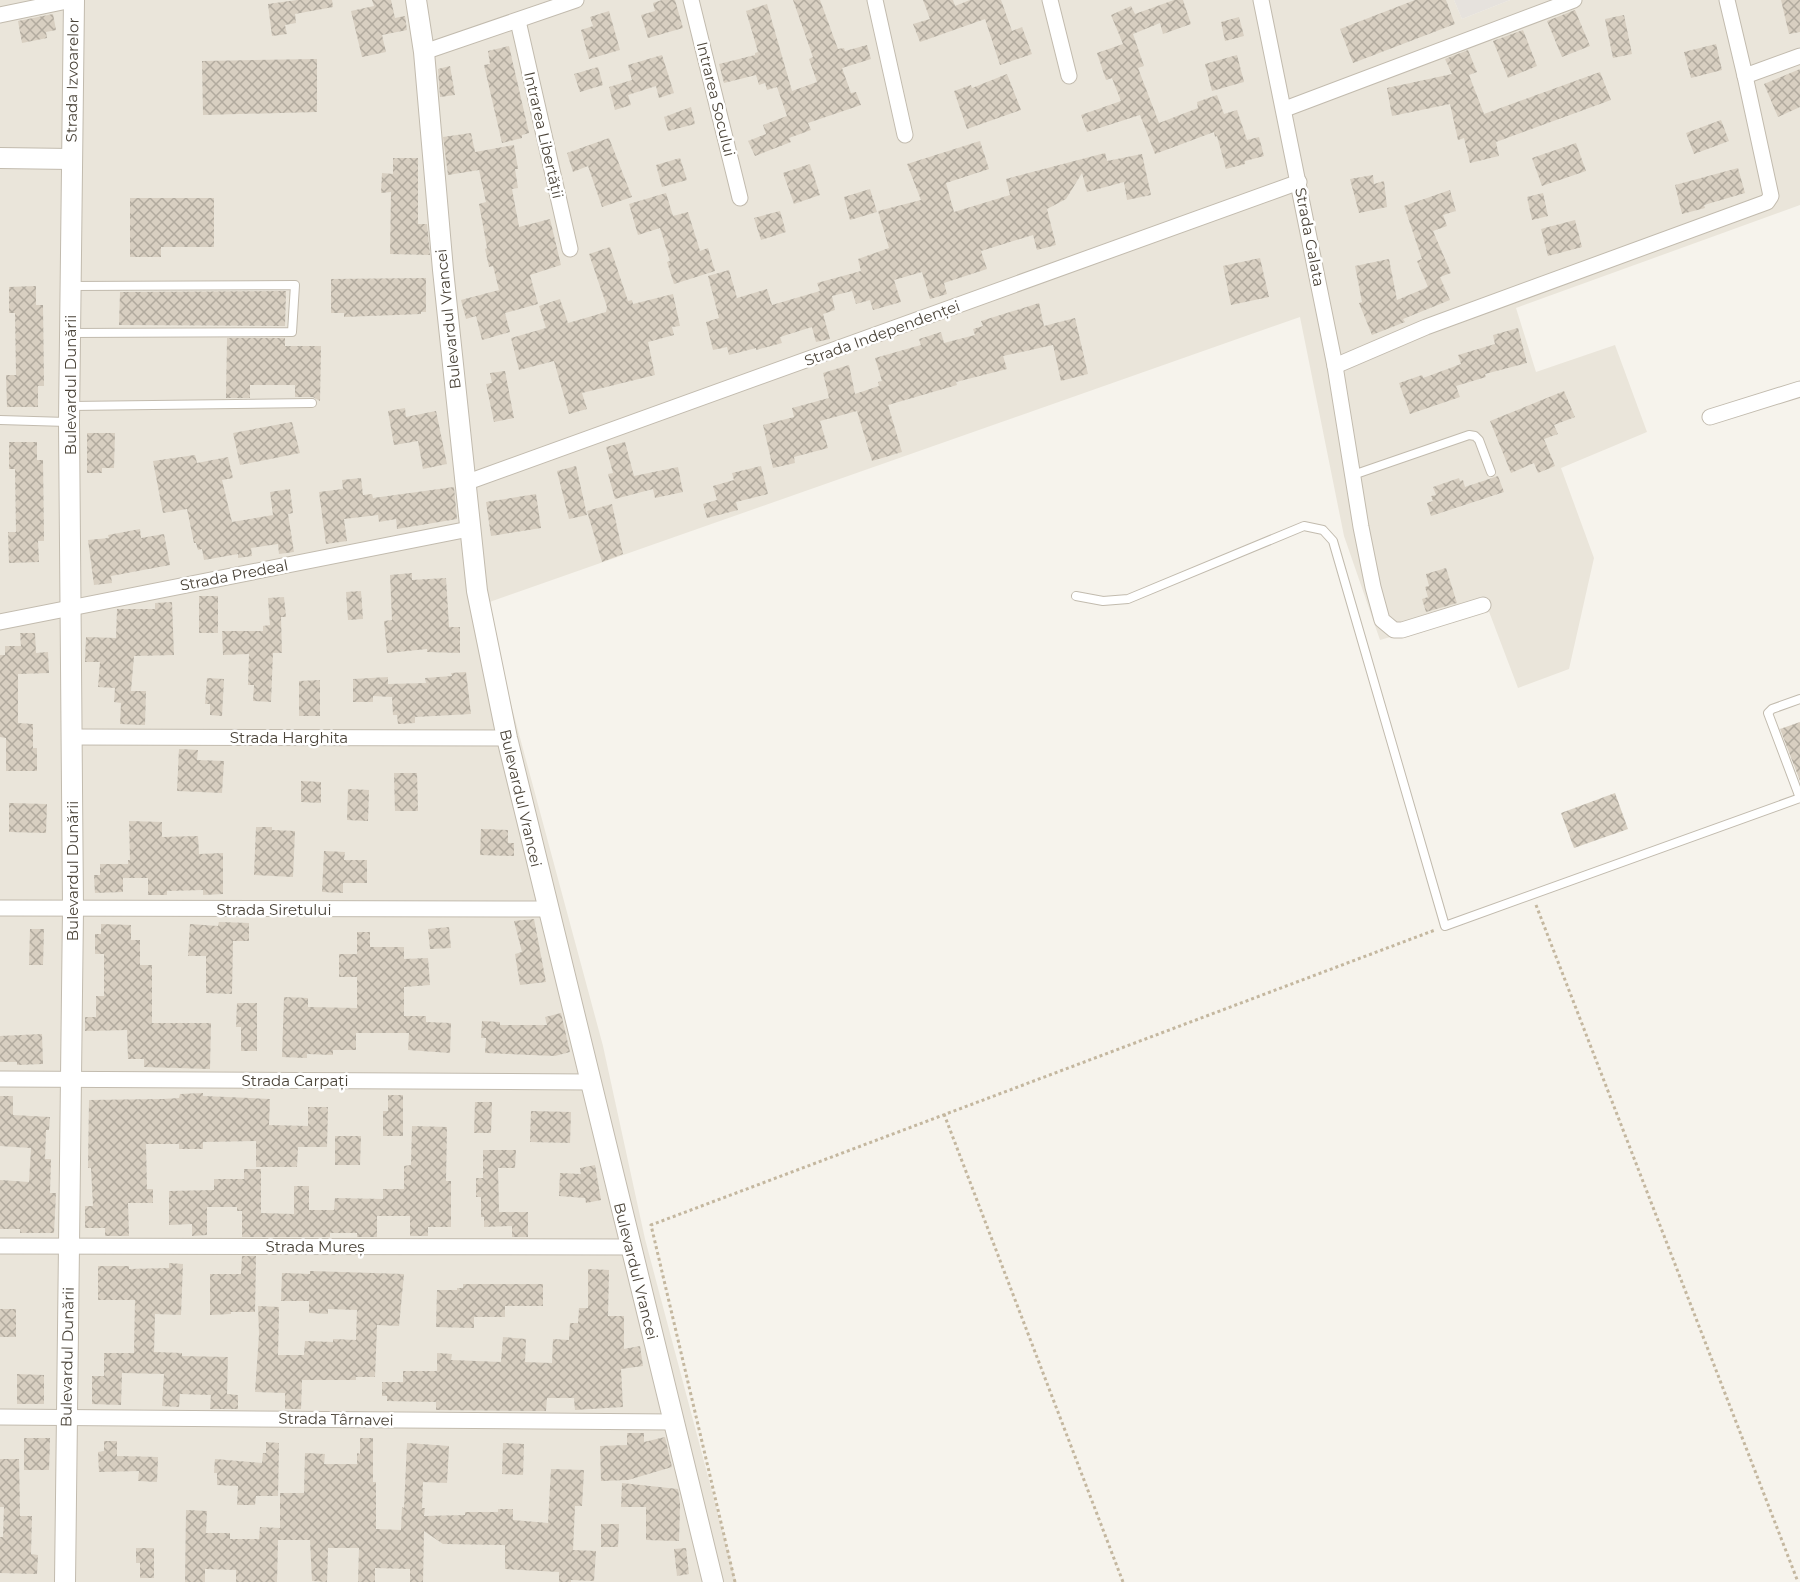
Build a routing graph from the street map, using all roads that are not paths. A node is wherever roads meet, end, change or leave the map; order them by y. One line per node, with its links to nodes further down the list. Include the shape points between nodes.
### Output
1 (73, 0): 10 (street); 19 (street, Strada Izvoarelor)
2 (416, 0): 12 (street, Bulevardul Vrancei)
3 (576, 0): 11 (street)
4 (692, 0): 21 (street, Intrarea Socului)
5 (875, 0): 17 (street)
6 (1050, 0): 14 (street)
7 (1261, 0): 16 (street, Strada Galata)
8 (1574, 0): 16 (street)
9 (1727, 0): 15 (street)
10 (0, 15)
11 (518, 21): 12 (street); 22 (street, Intrarea Libertății)
12 (424, 52): 33 (street, Bulevardul Vrancei)
13 (1800, 56): 15 (street)
14 (1069, 76)
15 (1745, 76): 25 (street, via 1771,196 1767,202 1426,327)
16 (1285, 110): 20 (street, Strada Galata)
17 (905, 135)
18 (0, 158): 19 (street)
19 (71, 159): 23 (street, Bulevardul Dunării)
20 (1299, 182): 25 (street, Strada Galata); 33 (street, Strada Independenței)
21 (740, 198)
22 (570, 249)
23 (70, 286): 24 (street, Bulevardul Dunării); 24 (lane, via 294,285 292,332)
24 (70, 333): 28 (street, Bulevardul Dunării)
25 (1335, 366): 32 (street, Strada Galata)
26 (1800, 389): 29 (street)
27 (312, 403): 28 (lane)
28 (69, 414): 30 (lane); 37 (street, Bulevardul Dunării)
29 (1710, 417)
30 (0, 420)
31 (1491, 472): 32 (lane, via 1479,440 1469,435)
32 (1353, 475): 36 (street, Strada Galata, via 1373,587 1387,625 1402,630)
33 (465, 483): 34 (street, Bulevardul Vrancei)
34 (469, 529): 37 (street, Strada Predeal); 41 (street, Bulevardul Vrancei, via 477,591)
35 (1076, 596): 42 (lane, via 1103,602 1128,599 1304,526 1323,530 1333,541 1445,926)
36 (1483, 604)
37 (70, 608): 38 (street, Strada Predeal); 40 (street, Bulevardul Dunării)
38 (0, 622)
39 (1800, 699): 42 (lane, via 1768,713)
40 (72, 737): 41 (street, Strada Harghita); 44 (street, Bulevardul Dunării)
41 (507, 738): 45 (street, Bulevardul Vrancei)
42 (1800, 798)
43 (0, 908): 44 (street, Strada Siretului)
44 (73, 909): 45 (street, Strada Siretului); 47 (street, Bulevardul Dunării)
45 (548, 909): 48 (street, Bulevardul Vrancei)
46 (0, 1078): 47 (street, Strada Carpați)
47 (70, 1079): 48 (street, Strada Carpați); 49 (street, Bulevardul Dunării)
48 (590, 1082): 51 (street, Bulevardul Vrancei)
49 (69, 1245): 50 (street, Strada Mureș); 51 (street, Strada Mureș); 52 (street, Bulevardul Dunării)
50 (0, 1246)
51 (631, 1247): 54 (street, Bulevardul Vrancei)
52 (66, 1416): 53 (street, Strada Târnavei); 54 (street, Strada Târnavei); 55 (street, Bulevardul Dunării)
53 (0, 1417)
54 (673, 1422): 56 (street, Bulevardul Vrancei)
55 (65, 1582)
56 (713, 1582)

